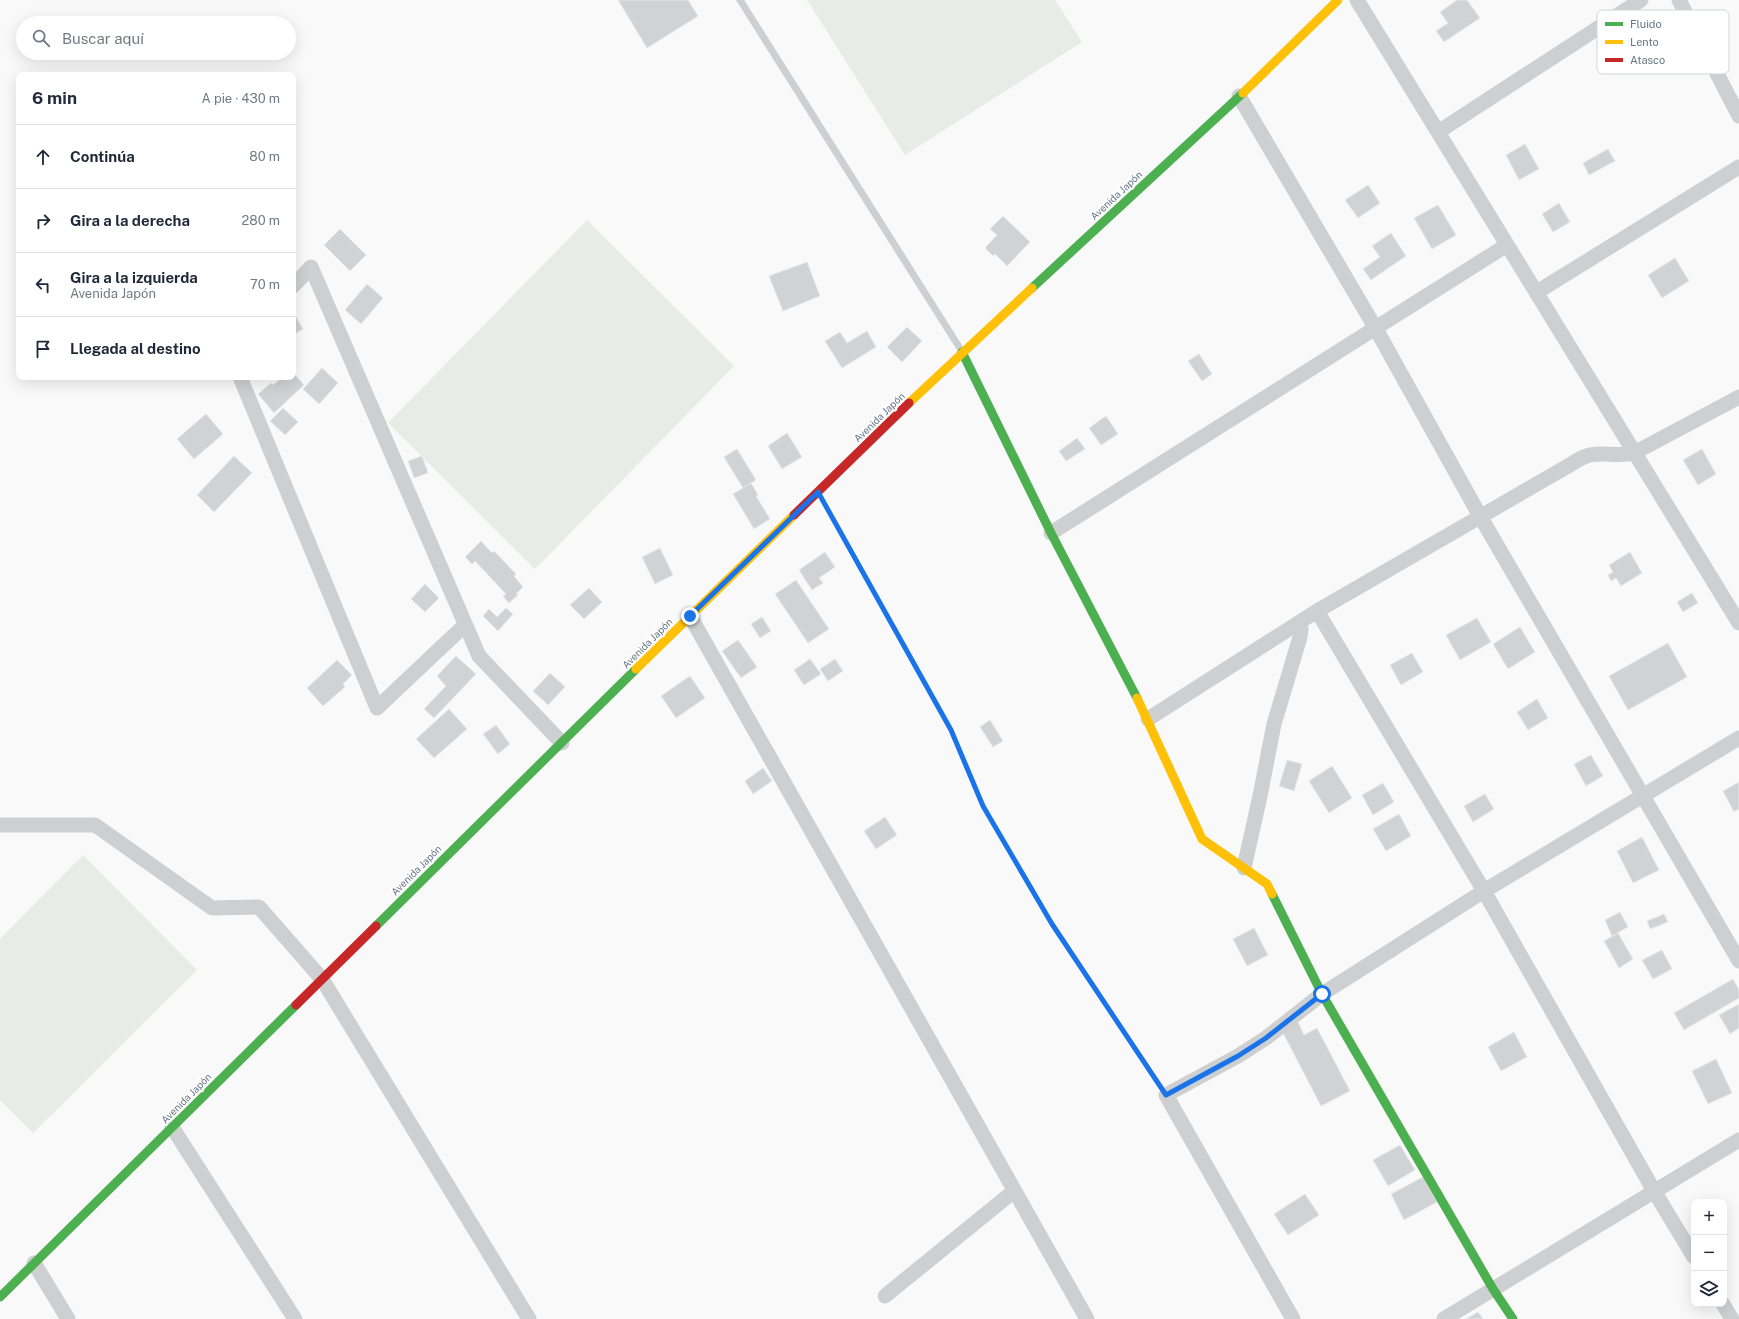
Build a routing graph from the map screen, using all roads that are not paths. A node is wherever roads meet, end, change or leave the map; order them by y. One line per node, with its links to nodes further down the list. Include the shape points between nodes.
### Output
1 (740, 0): 18 (lane)
2 (1338, 0): 10 (street, Avenida Japón)
3 (1358, 0): 12 (street)
4 (1641, 0): 6 (street)
5 (1679, 0): 7 (street)
6 (1626, 10)
7 (1684, 10)
8 (1597, 29): 12 (street)
9 (1717, 74): 11 (street)
10 (1239, 96): 17 (street); 18 (street, Avenida Japón)
11 (1739, 116)
12 (1438, 132): 14 (street)
13 (1739, 168): 16 (street)
14 (1508, 245): 16 (street); 17 (street)
15 (296, 283): 28 (street, via 311,267)
16 (1536, 292): 21 (street)
17 (1376, 329): 22 (street); 23 (street)
18 (962, 352): 23 (street); 25 (street, Avenida Japón)
19 (241, 380): 28 (street, via 377,708)
20 (1739, 397): 21 (street)
21 (1634, 453): 22 (street, via 1618,456 1589,455); 26 (street)
22 (1480, 516): 24 (street); 32 (street)
23 (1051, 533): 29 (street)
24 (1317, 611): 27 (street); 35 (street)
25 (690, 616): 31 (street, Avenida Japón); 41 (street)
26 (1738, 619)
27 (1299, 623): 29 (street); 34 (street, via 1300,637 1274,724)
28 (465, 625): 31 (street, via 479,656)
29 (1148, 719): 34 (street, via 1202,839)
30 (1739, 738): 32 (street)
31 (562, 743): 37 (street, Avenida Japón)
32 (1643, 797): 35 (street); 36 (street)
33 (0, 825): 37 (street, via 95,825 212,908 259,907)
34 (1244, 868): 38 (street, via 1267,884)
35 (1484, 891): 38 (street); 42 (street)
36 (1739, 961)
37 (322, 979): 39 (street, Avenida Japón); 51 (street)
38 (1322, 994): 45 (street); 53 (street, via 1266,1038 1166,1095)
39 (172, 1127): 44 (street, Avenida Japón); 50 (street)
40 (1739, 1140): 42 (street)
41 (1014, 1191): 46 (street); 52 (street)
42 (1654, 1191): 43 (street); 45 (street)
43 (1691, 1252)
44 (34, 1263): 47 (street, Avenida Japón); 49 (street)
45 (1493, 1289): 54 (street); 55 (street)
46 (885, 1296)
47 (0, 1297)
48 (1725, 1307): 56 (street)
49 (68, 1319)
50 (295, 1319)
51 (529, 1319)
52 (1087, 1319)
53 (1293, 1319)
54 (1444, 1319)
55 (1513, 1319)
56 (1732, 1319)

